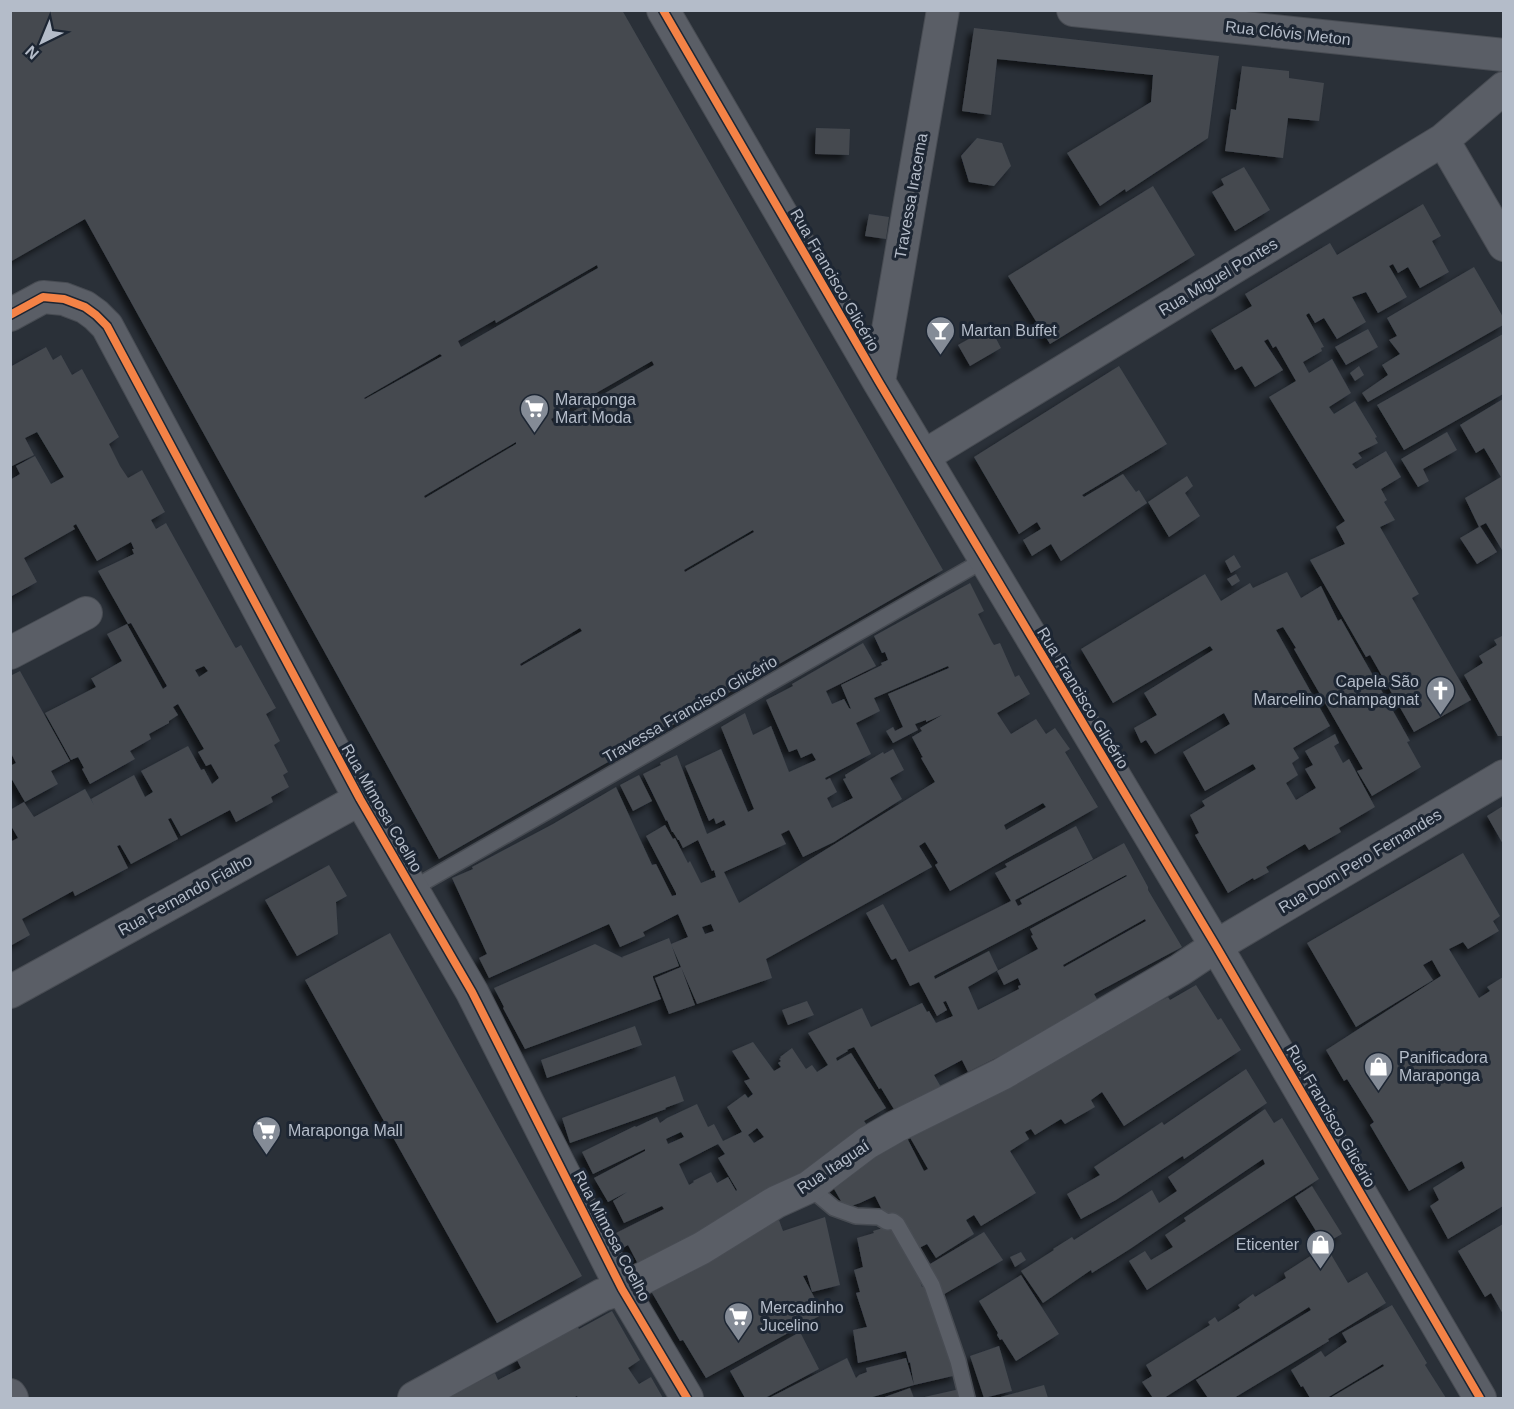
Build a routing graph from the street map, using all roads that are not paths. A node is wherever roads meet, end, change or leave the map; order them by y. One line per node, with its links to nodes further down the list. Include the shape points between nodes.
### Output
1 (663, 10): 9 (street, Rua Francisco Glicério)
2 (943, 10): 9 (street, Travessa Iracema)
3 (1073, 10): 4 (street, Rua Clóvis Meton)
4 (1503, 55)
5 (1503, 88): 6 (street, Rua Miguel Pontes)
6 (1443, 140): 7 (street); 10 (street, Rua Miguel Pontes)
7 (1503, 245)
8 (10, 315): 15 (street, Rua Mimosa Coelho, via 43,297 64,299 86,307 107,326)
9 (879, 382): 10 (street, Rua Francisco Glicério)
10 (924, 456): 11 (street, Rua Francisco Glicério)
11 (984, 560): 16 (lane, Travessa Francisco Glicério); 17 (street, Rua Francisco Glicério)
12 (86, 613): 13 (street)
13 (10, 653)
14 (1503, 776): 17 (street, Rua Dom Pero Fernandes)
15 (360, 799): 16 (street, Rua Mimosa Coelho); 18 (street, Rua Fernando Fialho)
16 (412, 889): 20 (street, Rua Mimosa Coelho, via 472,992)
17 (1216, 946): 19 (street, Rua Itaguaí, via 1002,1074 867,1143); 24 (street, Rua Francisco Glicério)
18 (10, 992)
19 (809, 1187): 20 (street, Rua Itaguaí); 23 (lane, via 834,1208 897,1224 932,1285)
20 (622, 1289): 21 (street, Rua Itaguaí, via 603,1295); 22 (street, Rua Mimosa Coelho)
21 (414, 1398)
22 (687, 1398)
23 (967, 1398)
24 (1480, 1398)

